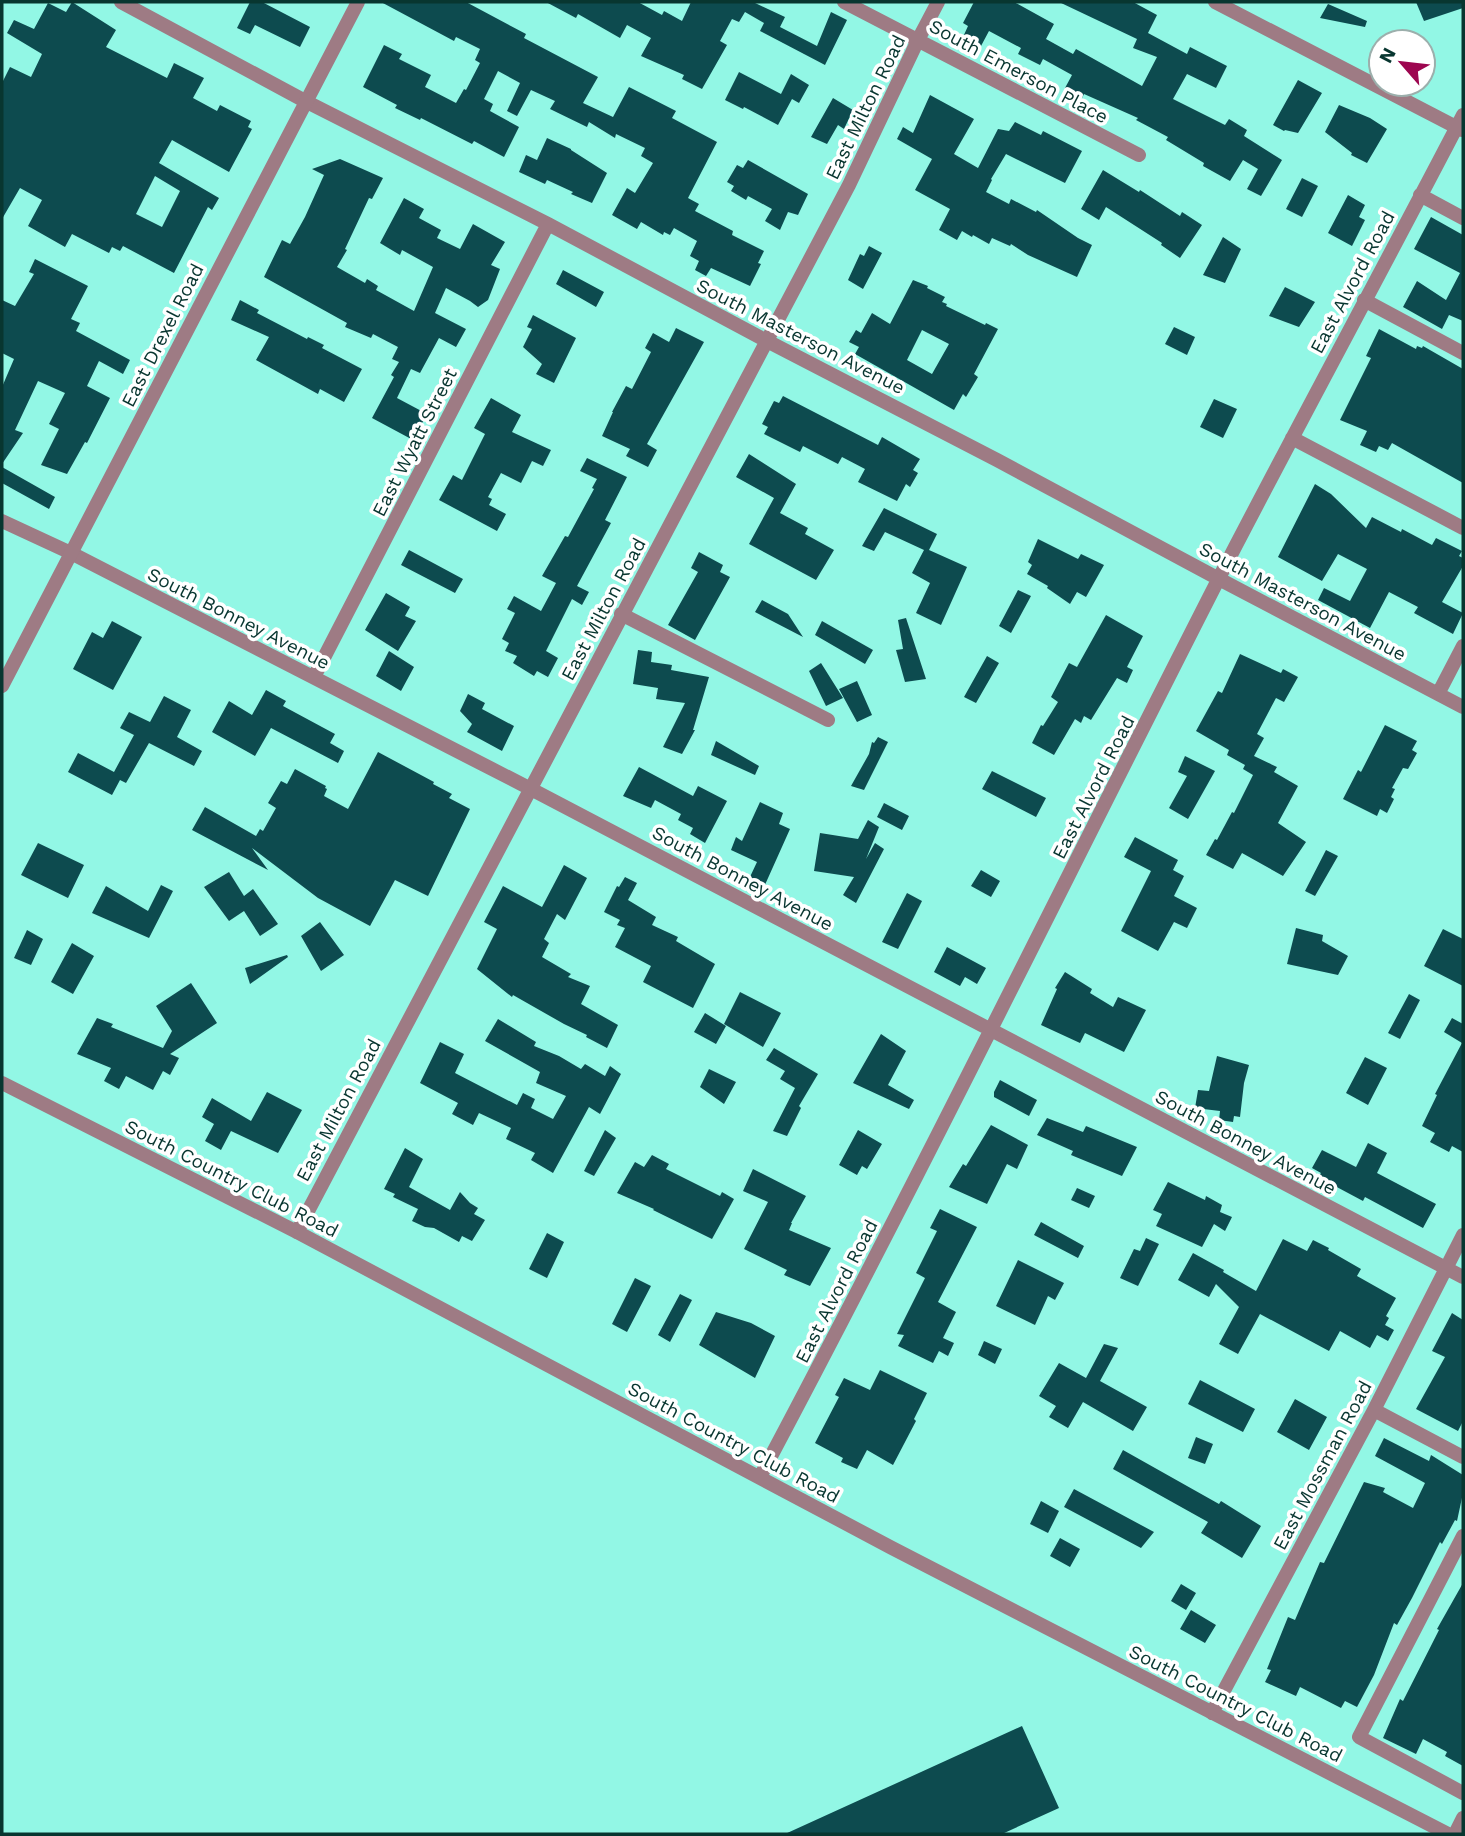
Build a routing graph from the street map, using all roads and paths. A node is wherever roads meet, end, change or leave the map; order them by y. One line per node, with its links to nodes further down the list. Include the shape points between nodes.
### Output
1 (121, 2): 7 (street, South Masterson Avenue)
2 (358, 2): 7 (street, East Drexel Road)
3 (844, 2): 6 (street, South Emerson Place)
4 (938, 2): 6 (street, East Milton Road)
5 (1215, 2): 8 (street)
6 (918, 40): 9 (street, South Emerson Place); 14 (street, East Milton Road)
7 (305, 101): 12 (street, South Masterson Avenue); 19 (street, East Drexel Road)
8 (1461, 124): 10 (street, East Alvord Road)
9 (1139, 155)
10 (1420, 195): 11 (street); 13 (street, East Alvord Road)
11 (1463, 218)
12 (548, 225): 14 (street, South Masterson Avenue); 23 (street, East Wyatt Street)
13 (1364, 300): 15 (street); 16 (street, East Alvord Road)
14 (767, 341): 20 (street, South Masterson Avenue); 21 (street, East Milton Road)
15 (1463, 353)
16 (1292, 438): 18 (street); 20 (street, East Alvord Road)
17 (2, 521): 19 (street, South Bonney Avenue)
18 (1463, 528)
19 (71, 553): 23 (street, South Bonney Avenue); 24 (street, East Drexel Road)
20 (1219, 579): 25 (street, South Masterson Avenue); 29 (street, East Alvord Road)
21 (621, 614): 27 (street); 28 (street, East Milton Road)
22 (1463, 646): 25 (street)
23 (314, 677): 28 (street, South Bonney Avenue)
24 (2, 686)
25 (1438, 694): 26 (street, South Masterson Avenue)
26 (1463, 707)
27 (828, 720)
28 (529, 788): 29 (street, South Bonney Avenue); 31 (street, East Milton Road)
29 (992, 1031): 33 (street, South Bonney Avenue); 37 (street, East Alvord Road)
30 (2, 1083): 31 (street, South Country Club Road)
31 (297, 1231): 37 (street, South Country Club Road)
32 (1463, 1235): 33 (street, East Mossman Road)
33 (1445, 1268): 34 (street, South Bonney Avenue); 35 (street, East Mossman Road)
34 (1463, 1278)
35 (1374, 1410): 36 (street); 39 (street, East Mossman Road)
36 (1463, 1457)
37 (760, 1478): 39 (street, South Country Club Road)
38 (1463, 1536): 40 (street, via 1359,1737)
39 (1212, 1713): 42 (street, South Country Club Road)
40 (1463, 1793)
41 (1463, 1818): 43 (street)
42 (1448, 1834)
43 (1455, 1834)

